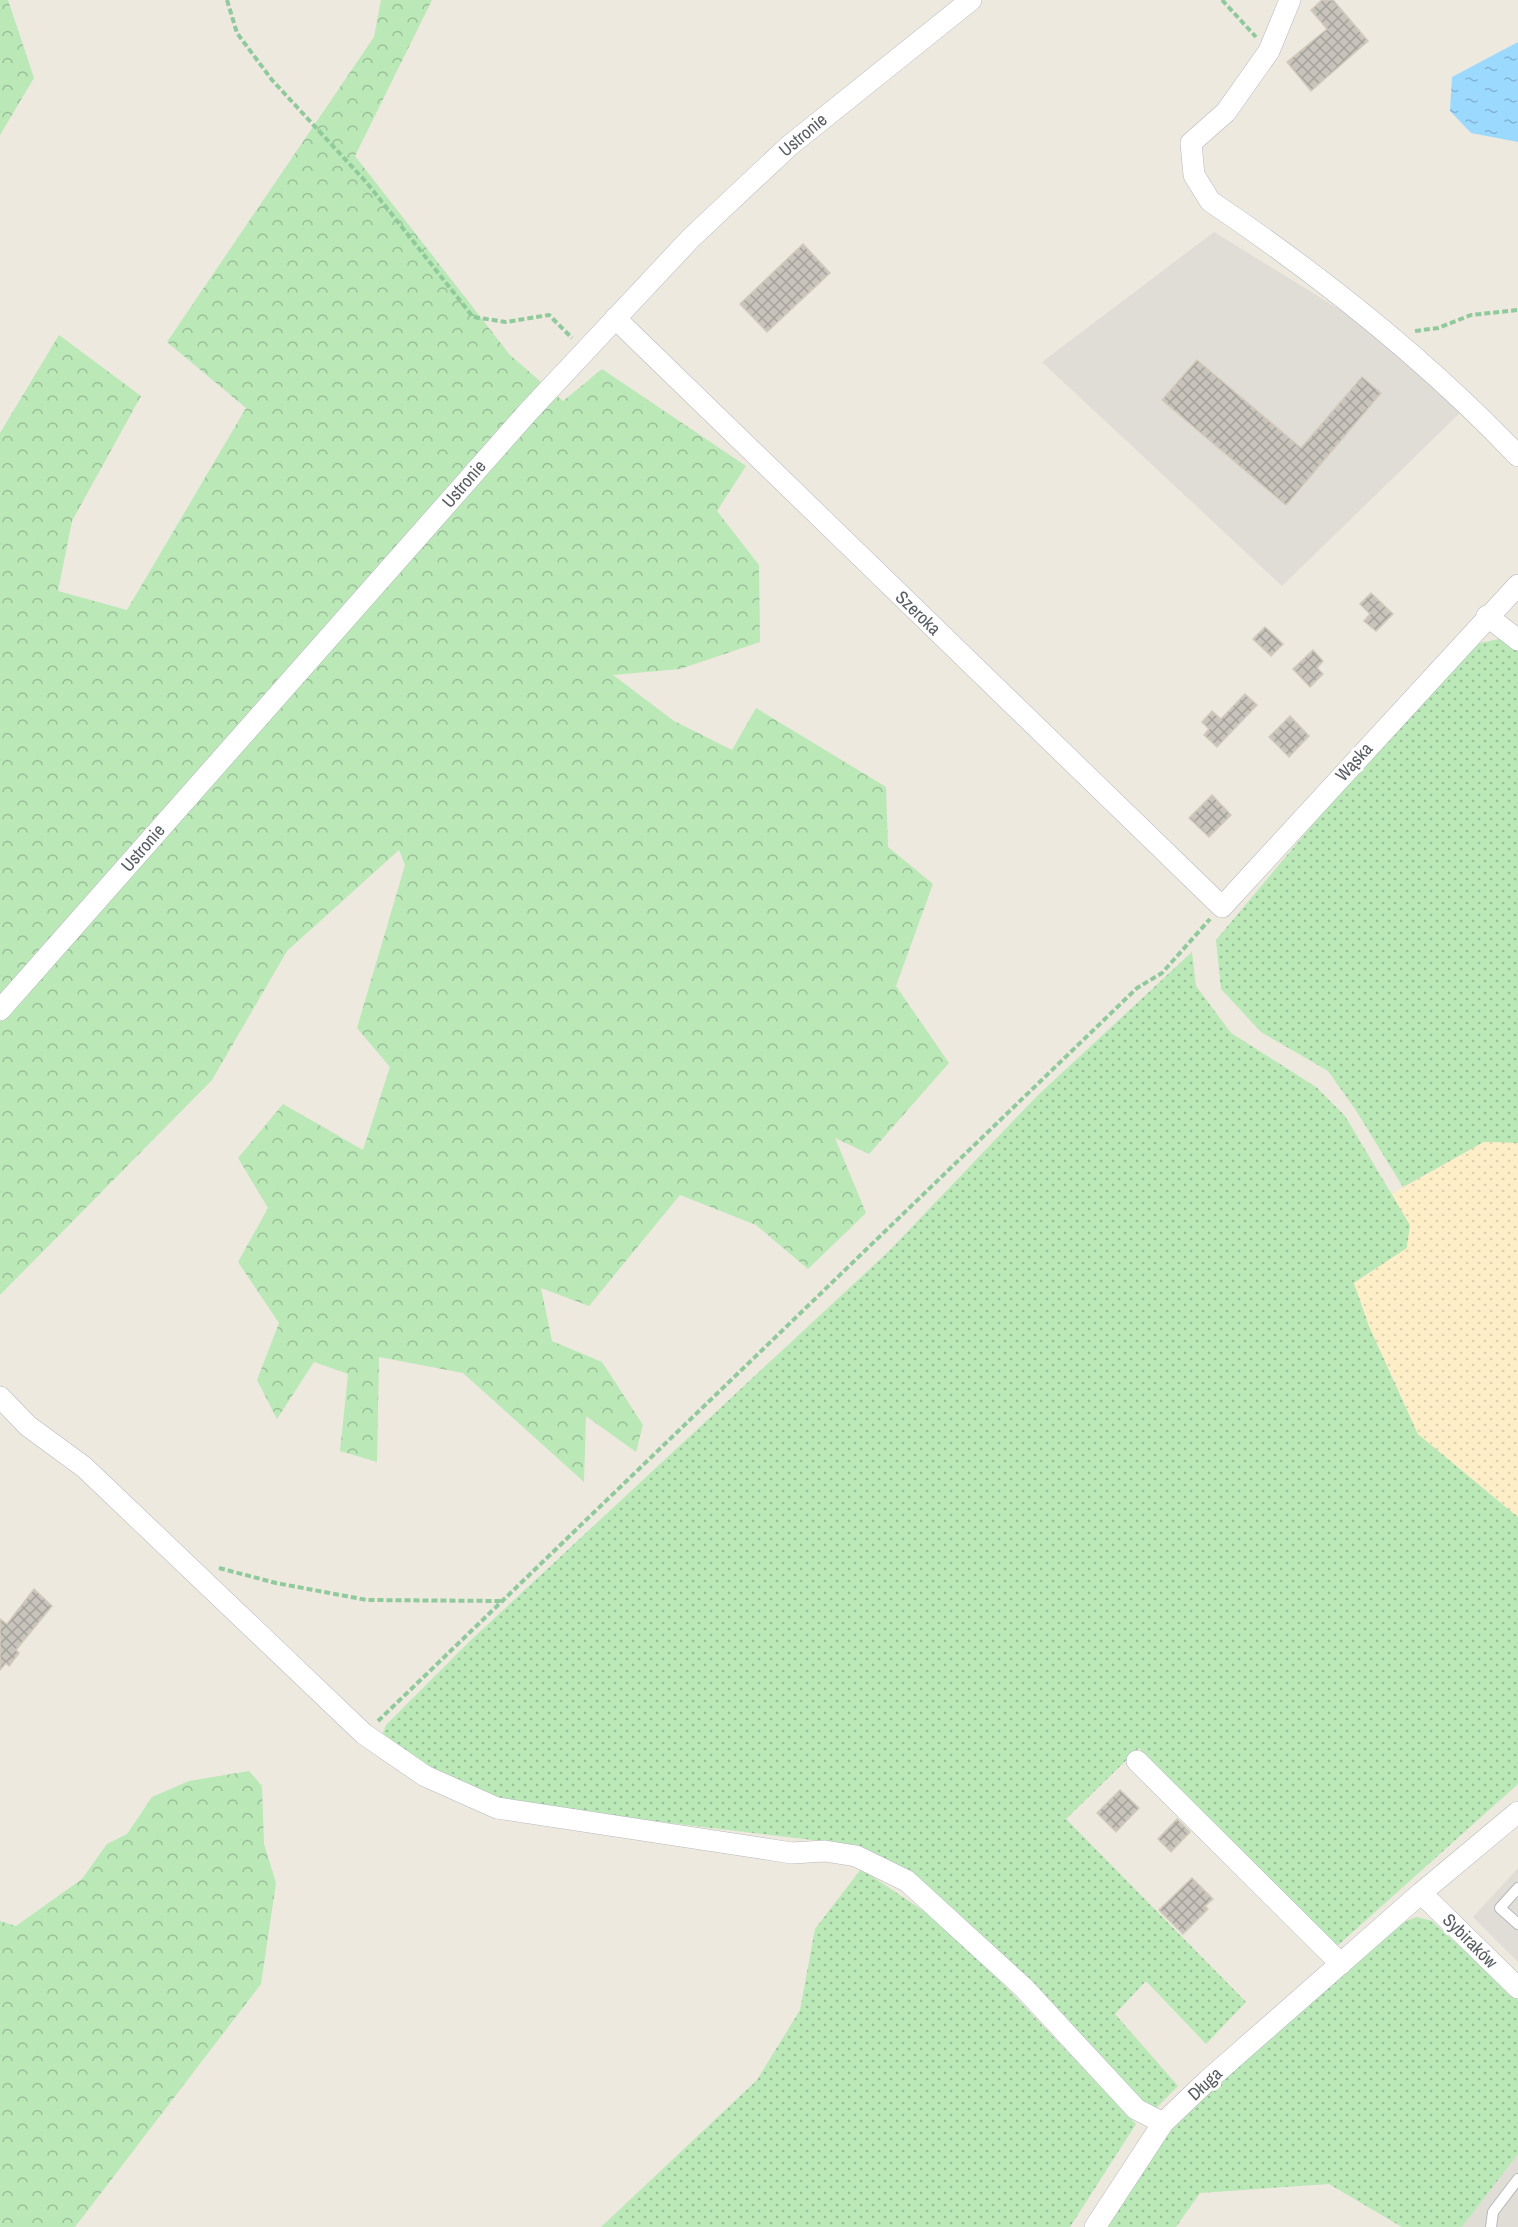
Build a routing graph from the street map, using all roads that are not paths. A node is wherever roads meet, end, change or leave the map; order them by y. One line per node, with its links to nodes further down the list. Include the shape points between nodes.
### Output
1 (971, 0): 3 (street, Ustronie, via 789,146 691,238)
2 (1290, 0): 4 (street, via 1269,51 1226,112 1191,143 1194,175 1210,201 1276,246 1390,335 1444,381)
3 (615, 318): 8 (street, Szeroka); 9 (street, Ustronie, via 520,420)
4 (1518, 456)
5 (1518, 585): 6 (street, Wąska)
6 (1487, 616): 7 (street); 8 (street, Wąska)
7 (1518, 640)
8 (1222, 907)
9 (0, 1010)
10 (0, 1397): 18 (street, via 28,1426 84,1467 364,1734 425,1776 497,1808 792,1852 825,1851 856,1856 907,1881 1024,1988 1136,2109)
11 (1137, 1761): 16 (street)
12 (1518, 1812): 14 (street, Długa)
13 (1518, 1888): 15 (lane, via 1500,1908)
14 (1421, 1893): 16 (street, Długa); 17 (street, Sybiraków)
15 (1518, 1924)
16 (1341, 1964): 18 (street, Długa)
17 (1518, 1988)
18 (1163, 2123): 20 (street, Długa)
19 (1518, 2179): 21 (lane, via 1493,2212)
20 (1095, 2227)
21 (1491, 2227)

